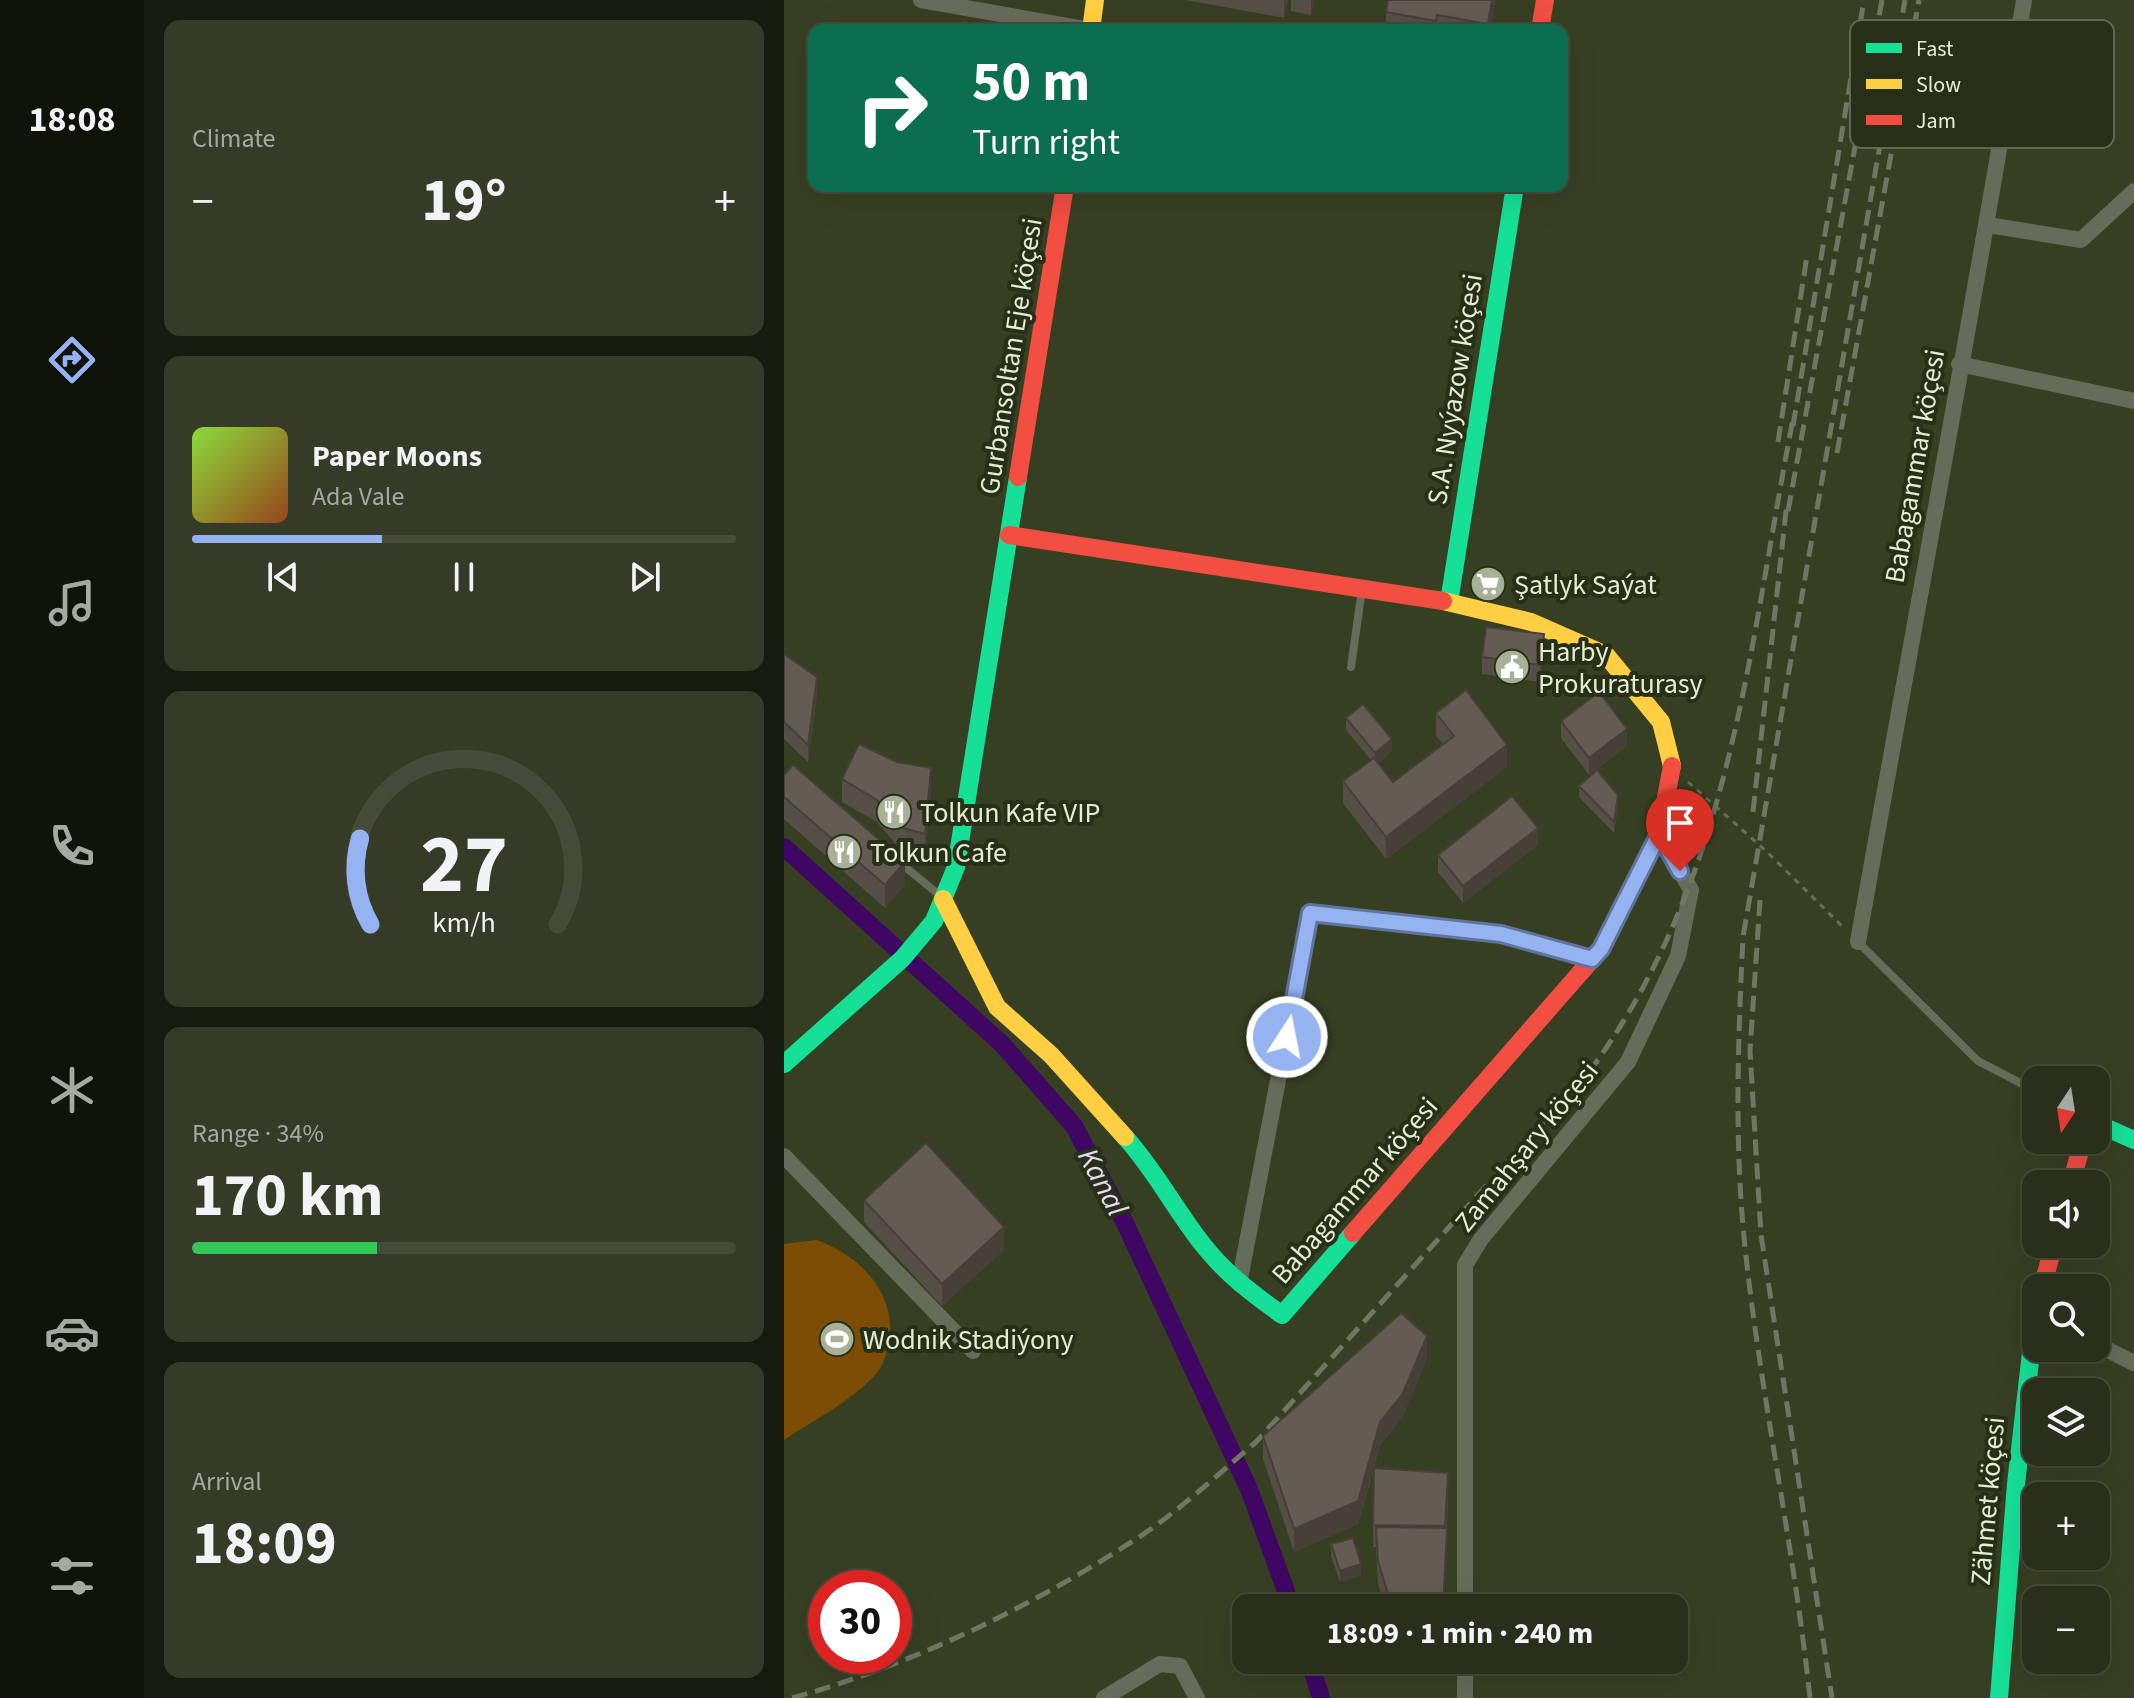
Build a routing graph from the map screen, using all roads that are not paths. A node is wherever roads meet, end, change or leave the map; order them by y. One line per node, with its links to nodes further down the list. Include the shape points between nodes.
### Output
1 (921, 0): 6 (street)
2 (1095, 0): 7 (street)
3 (1545, 0): 8 (street)
4 (2024, 0): 5 (street, Babagammar köçesi)
5 (2021, 20)
6 (1056, 24)
7 (1091, 24)
8 (1541, 24)
9 (2000, 148): 13 (street, Babagammar köçesi)
10 (2134, 191): 13 (street, via 2081,240)
11 (1064, 192): 16 (street, Gurbansoltan Eje köçesi)
12 (1514, 192): 18 (street, S.A. Nyýazow köçesi)
13 (1988, 225): 14 (street, Babagammar köçesi)
14 (1959, 364): 15 (street); 23 (street, Babagammar köçesi)
15 (2134, 401)
16 (1009, 535): 17 (street); 22 (street, Gurbansoltan Eje köçesi, via 956,867)
17 (1362, 589): 18 (street); 19 (lane)
18 (1449, 602): 20 (street, Babagammar köçesi, via 1531,622 1606,655 1661,722 1673,769)
19 (1351, 667)
20 (1659, 834): 24 (street, Babagammar köçesi); 35 (street, Zamahşary köçesi, via 1691,890 1678,956 1628,1062 1465,1265)
21 (894, 858): 22 (lane)
22 (943, 899): 25 (street, Gurbansoltan Eje köçesi, via 934,921 902,959); 30 (street, Babagammar köçesi, via 997,1007 1051,1055 1143,1157 1204,1247)
23 (1858, 942): 26 (lane, via 1978,1061)
24 (1592, 959): 30 (street, Babagammar köçesi, via 1282,1315); 30 (street, via 1501,934 1310,913)
25 (784, 1064)
26 (2022, 1084)
27 (2110, 1129): 28 (street)
28 (2134, 1140)
29 (784, 1156): 31 (street)
30 (1239, 1284)
31 (973, 1351)
32 (2110, 1351): 34 (street)
33 (2031, 1362): 40 (street, Zähmet köçesi)
34 (2134, 1363)
35 (1465, 1594)
36 (1465, 1674): 39 (street)
37 (1104, 1698): 38 (street, via 1160,1664 1180,1666)
38 (1197, 1698)
39 (1465, 1698)
40 (1999, 1698)

